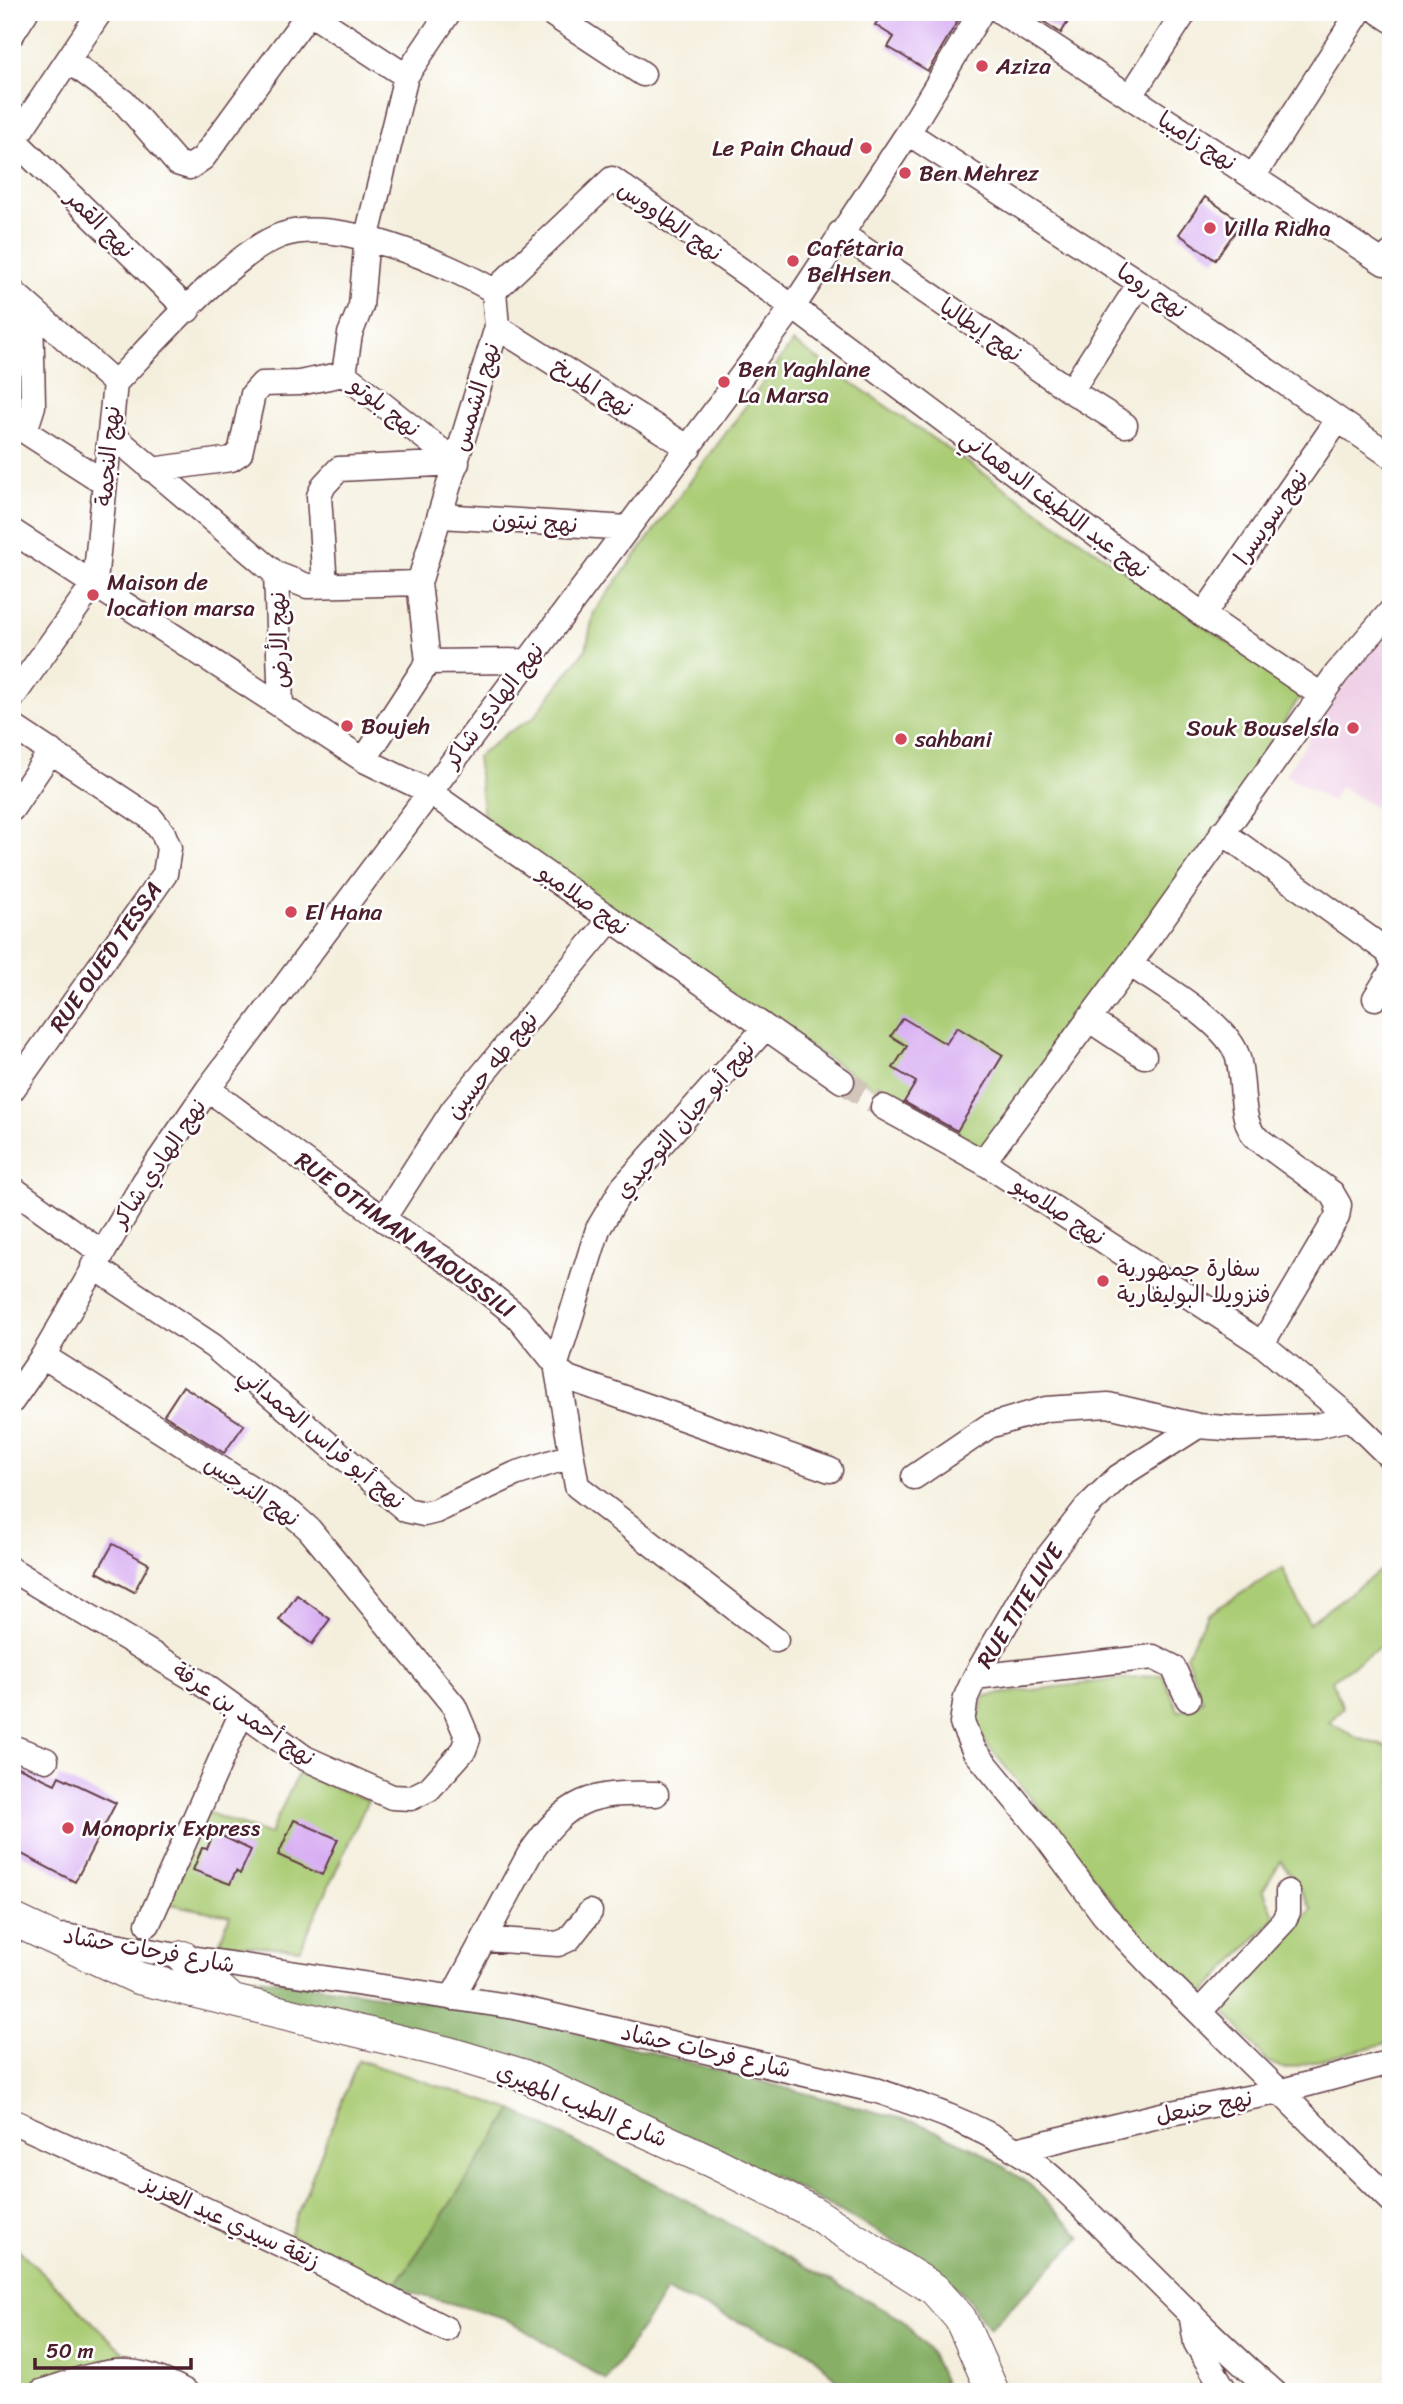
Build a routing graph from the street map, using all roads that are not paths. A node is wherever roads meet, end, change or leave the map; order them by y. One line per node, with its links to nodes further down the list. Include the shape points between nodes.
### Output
1 (100, 12): 11 (street)
2 (308, 12): 11 (street, via 203,158 190,167 177,163 124,102); 13 (street)
3 (449, 12): 13 (street)
4 (549, 12): 12 (street)
5 (981, 12): 15 (street, نهج الهادي شاكر)
6 (1001, 12): 14 (street, نهج زامبيا)
7 (1185, 12): 14 (street)
8 (1359, 12): 17 (street)
9 (1379, 12): 10 (street)
10 (1391, 20)
11 (68, 60): 16 (street)
12 (643, 74)
13 (406, 76): 19 (street)
14 (1130, 97): 17 (street, نهج زامبيا)
15 (908, 133): 18 (street, نهج الهادي شاكر); 21 (street, نهج روما)
16 (13, 139): 26 (street, نهج القمر)
17 (1253, 177): 20 (street, نهج زامبيا, via 1384,263)
18 (840, 233): 24 (street, نهج الهادي شاكر); 30 (street, نهج إيطاليا)
19 (366, 236): 23 (street, via 470,276); 26 (street, via 282,234 243,257); 28 (street, via 361,306 350,334)
20 (1391, 253)
21 (1140, 282): 30 (street); 31 (street, نهج روما)
22 (12, 291): 25 (street, نهج النجمة)
23 (494, 291): 24 (street, نهج الطاووس, via 612,179); 27 (street, نهج الشمس)
24 (793, 307): 35 (street, نهج الهادي شاكر); 48 (street, نهج عبد اللطيف الدهماني)
25 (31, 308): 29 (street, نهج النجمة); 33 (street, via 33,406)
26 (188, 310): 29 (street)
27 (497, 327): 35 (street, نهج المريخ); 37 (street, نهج الشمس)
28 (344, 374): 37 (street, نهج بلوتو); 38 (street, نهج بلوتو, via 262,384 254,394 240,453 231,459)
29 (115, 383): 34 (street, نهج النجمة)
30 (1071, 391): 32 (street, نهج إيطاليا)
31 (1338, 420): 36 (street, نهج روما); 48 (street, نهج سويسرا)
32 (1125, 425)
33 (18, 427): 39 (street)
34 (110, 433): 38 (street); 39 (street, نهج النجمة)
35 (688, 448): 41 (street, نهج الهادي شاكر)
36 (1391, 456)
37 (457, 463): 40 (street, نهج الشمس); 46 (street, via 339,469 319,496)
38 (152, 471): 43 (street)
39 (105, 483): 44 (street, نهج النجمة)
40 (442, 516): 41 (street, نهج نبتون); 45 (street, نهج الشمس)
41 (628, 528): 49 (street, نهج الهادي شاكر)
42 (12, 531): 44 (street, نهج صلامبو)
43 (276, 574): 46 (street, via 307,586); 53 (street, نهج الأرض)
44 (95, 582): 52 (street); 53 (street, نهج صلامبو)
45 (419, 583): 46 (street); 50 (street)
46 (325, 585)
47 (1391, 611): 51 (street)
48 (1203, 615): 51 (street, نهج عبد اللطيف الدهماني)
49 (527, 661): 50 (street); 57 (street, نهج الهادي شاكر)
50 (428, 662): 56 (street)
51 (1321, 695): 59 (street)
52 (12, 698)
53 (281, 705): 56 (street, نهج صلامبو)
54 (12, 726): 55 (street, RUE OUED TESSA)
55 (51, 751): 58 (street); 70 (street, RUE OUED TESSA, via 144,811 163,833 170,858 165,874)
56 (364, 760): 57 (street, نهج صلامبو)
57 (428, 791): 60 (street, نهج صلامبو); 69 (street, نهج الهادي شاكر)
58 (12, 809)
59 (1222, 832): 61 (street); 62 (street)
60 (611, 919): 66 (street, نهج صلامبو); 74 (street, نهج طه حسين, via 453,1110)
61 (1391, 958)
62 (1130, 964): 65 (street); 76 (street, via 1222,1031 1238,1058 1247,1125 1254,1136 1332,1193 1339,1205 1337,1217)
63 (1391, 972): 64 (street)
64 (1375, 998)
65 (1088, 1019): 67 (street); 72 (street)
66 (765, 1028): 68 (street, نهج صلامبو); 78 (street, نهج أبو حيان التوحيدي, via 623,1187 606,1213)
67 (1143, 1056)
68 (842, 1082)
69 (208, 1089): 74 (street, RUE OTHMAN MAOUSSILI); 75 (street, نهج الهادي شاكر)
70 (12, 1090)
71 (883, 1107): 72 (street, نهج صلامبو)
72 (983, 1161): 76 (street, نهج صلامبو)
73 (12, 1188): 75 (street, نهج أبو فراس الحمداني)
74 (383, 1219): 78 (street, RUE OTHMAN MAOUSSILI, via 456,1267 517,1316)
75 (97, 1259): 77 (street, نهج الهادي شاكر); 83 (street, نهج أبو فراس الحمداني, via 213,1346 406,1510 436,1511 515,1474)
76 (1262, 1343): 81 (street, نهج صلامبو)
77 (43, 1356): 79 (street, نهج الهادي شاكر); 92 (street, نهج النرجس, via 292,1514 321,1541 454,1706)
78 (556, 1364): 83 (street, نهج أبو حيان التوحيدي); 85 (street, RUE OTHMAN MAOUSSILI, via 577,1382)
79 (20, 1376): 80 (street, نهج الهادي شاكر)
80 (12, 1401)
81 (1350, 1418): 82 (street, via 1317,1426); 84 (street, نهج صلامبو)
82 (1198, 1426): 86 (street, via 1108,1405 1046,1409 989,1426); 89 (street, RUE TITE LIVE, via 1118,1477 1086,1507 1035,1572)
83 (571, 1456): 88 (street, نهج أبو حيان التوحيدي, via 575,1480 582,1490)
84 (1391, 1458)
85 (830, 1470)
86 (914, 1477)
87 (12, 1570): 91 (street, نهج أحمد بن عرفة, via 201,1683)
88 (776, 1640)
89 (975, 1677): 90 (street, via 1153,1657 1173,1667); 104 (street, RUE TITE LIVE, via 962,1723 974,1750 1104,1915)
90 (1188, 1699)
91 (241, 1714): 92 (street, نهج أحمد بن عرفة, via 305,1758 392,1797 411,1798 429,1789 464,1750); 98 (street)
92 (468, 1739)
93 (12, 1747): 94 (street)
94 (46, 1760)
95 (656, 1794): 100 (street, via 610,1793 563,1814 529,1855)
96 (1288, 1892): 104 (street, via 1283,1922)
97 (590, 1912): 100 (street, via 569,1939 558,1944)
98 (148, 1924)
99 (25, 1925): 101 (street, شارع فرحات حشاد); 103 (main road, شارع الطيب المهيري, via 138,1978)
100 (484, 1939): 102 (street)
101 (183, 1957): 102 (street, شارع فرحات حشاد); 103 (main road)
102 (452, 1998): 108 (street, شارع فرحات حشاد, via 515,2007 878,2091 966,2122)
103 (236, 2004): 114 (main road, شارع الطيب المهيري, via 449,2053 522,2075 811,2211 948,2303 960,2318)
104 (1199, 2012): 106 (street, RUE TITE LIVE)
105 (1391, 2062): 106 (street, نهج حنبعل)
106 (1278, 2092): 108 (street, نهج حنبعل); 109 (street, RUE TITE LIVE)
107 (12, 2121): 111 (street, زنقة سيدي عبد العزيز, via 302,2254)
108 (1016, 2150): 110 (street, شارع فرحات حشاد, via 1053,2179)
109 (1391, 2201)
110 (1191, 2313): 115 (street, via 1196,2343); 116 (street, شارع فرحات حشاد)
111 (446, 2329)
112 (182, 2391): 113 (street, via 135,2371 114,2369)
113 (41, 2392)
114 (993, 2392)
115 (1226, 2392)
116 (1274, 2392)

